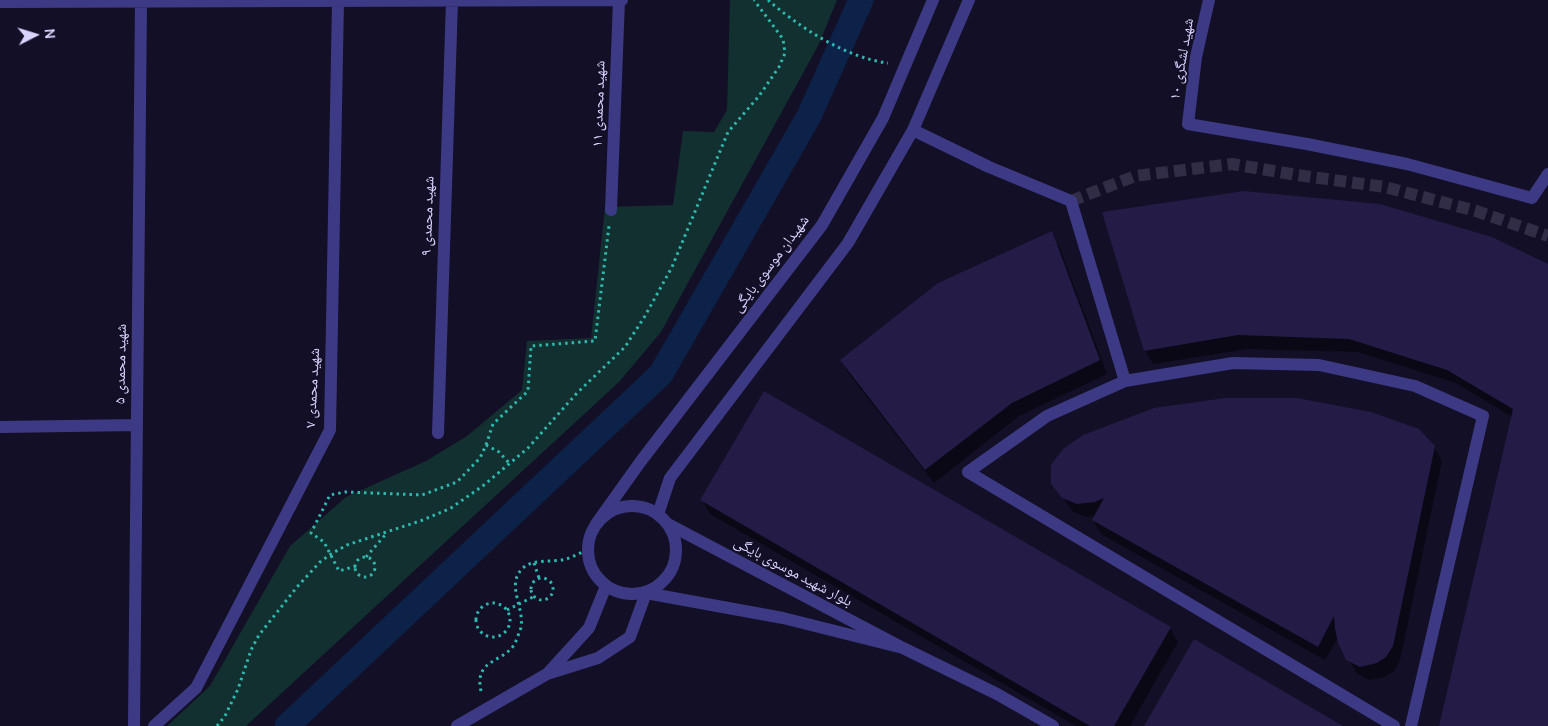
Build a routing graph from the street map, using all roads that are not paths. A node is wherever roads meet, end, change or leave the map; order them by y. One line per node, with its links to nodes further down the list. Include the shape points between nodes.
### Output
1 (581, 0): 2 (street); 8 (street)
2 (618, 0): 3 (street); 13 (street, شهید محمدی ۱۱)
3 (622, 0)
4 (933, 0): 19 (street, شهیدان موسوی بایگی, via 883,118 822,225)
5 (969, 0): 11 (street)
6 (1209, 0): 12 (street, شهید لشگری ۱۰, via 1196,57 1188,124 1407,164 1532,198)
7 (338, 1): 8 (street); 10 (street); 26 (street, شهید محمدی ۷, via 330,430 196,688)
8 (452, 1): 17 (street, شهید محمدی ۹)
9 (0, 2): 10 (street)
10 (141, 2): 15 (street, شهید محمدی ۵)
11 (913, 130): 14 (street, via 989,167 1071,201); 18 (street, via 848,243 670,478)
12 (1548, 174)
13 (611, 210)
14 (1125, 382): 29 (street, via 1047,416 968,472); 30 (street, via 1233,363 1319,365 1415,386 1483,416)
15 (137, 425): 16 (street); 25 (street, شهید محمدی ۵)
16 (0, 427)
17 (438, 433)
18 (658, 514): 19 (street, via 646,508 625,506 606,514); 20 (street)
19 (596, 524): 21 (street, via 587,550 589,564)
20 (668, 524): 22 (street, via 676,550 674,564 668,577); 23 (street, بلوار شهید موسوی بایگی)
21 (606, 586): 22 (street, via 618,593); 24 (street, via 589,628)
22 (646, 593): 23 (street, بلوار شهید موسوی بایگی, via 783,618); 24 (street, via 630,637 598,658)
23 (903, 648): 28 (street, بلوار شهید موسوی بایگی, via 997,694)
24 (547, 674): 27 (street)
25 (134, 726)
26 (154, 726)
27 (458, 726)
28 (1053, 726)
29 (1394, 726)
30 (1410, 726)

